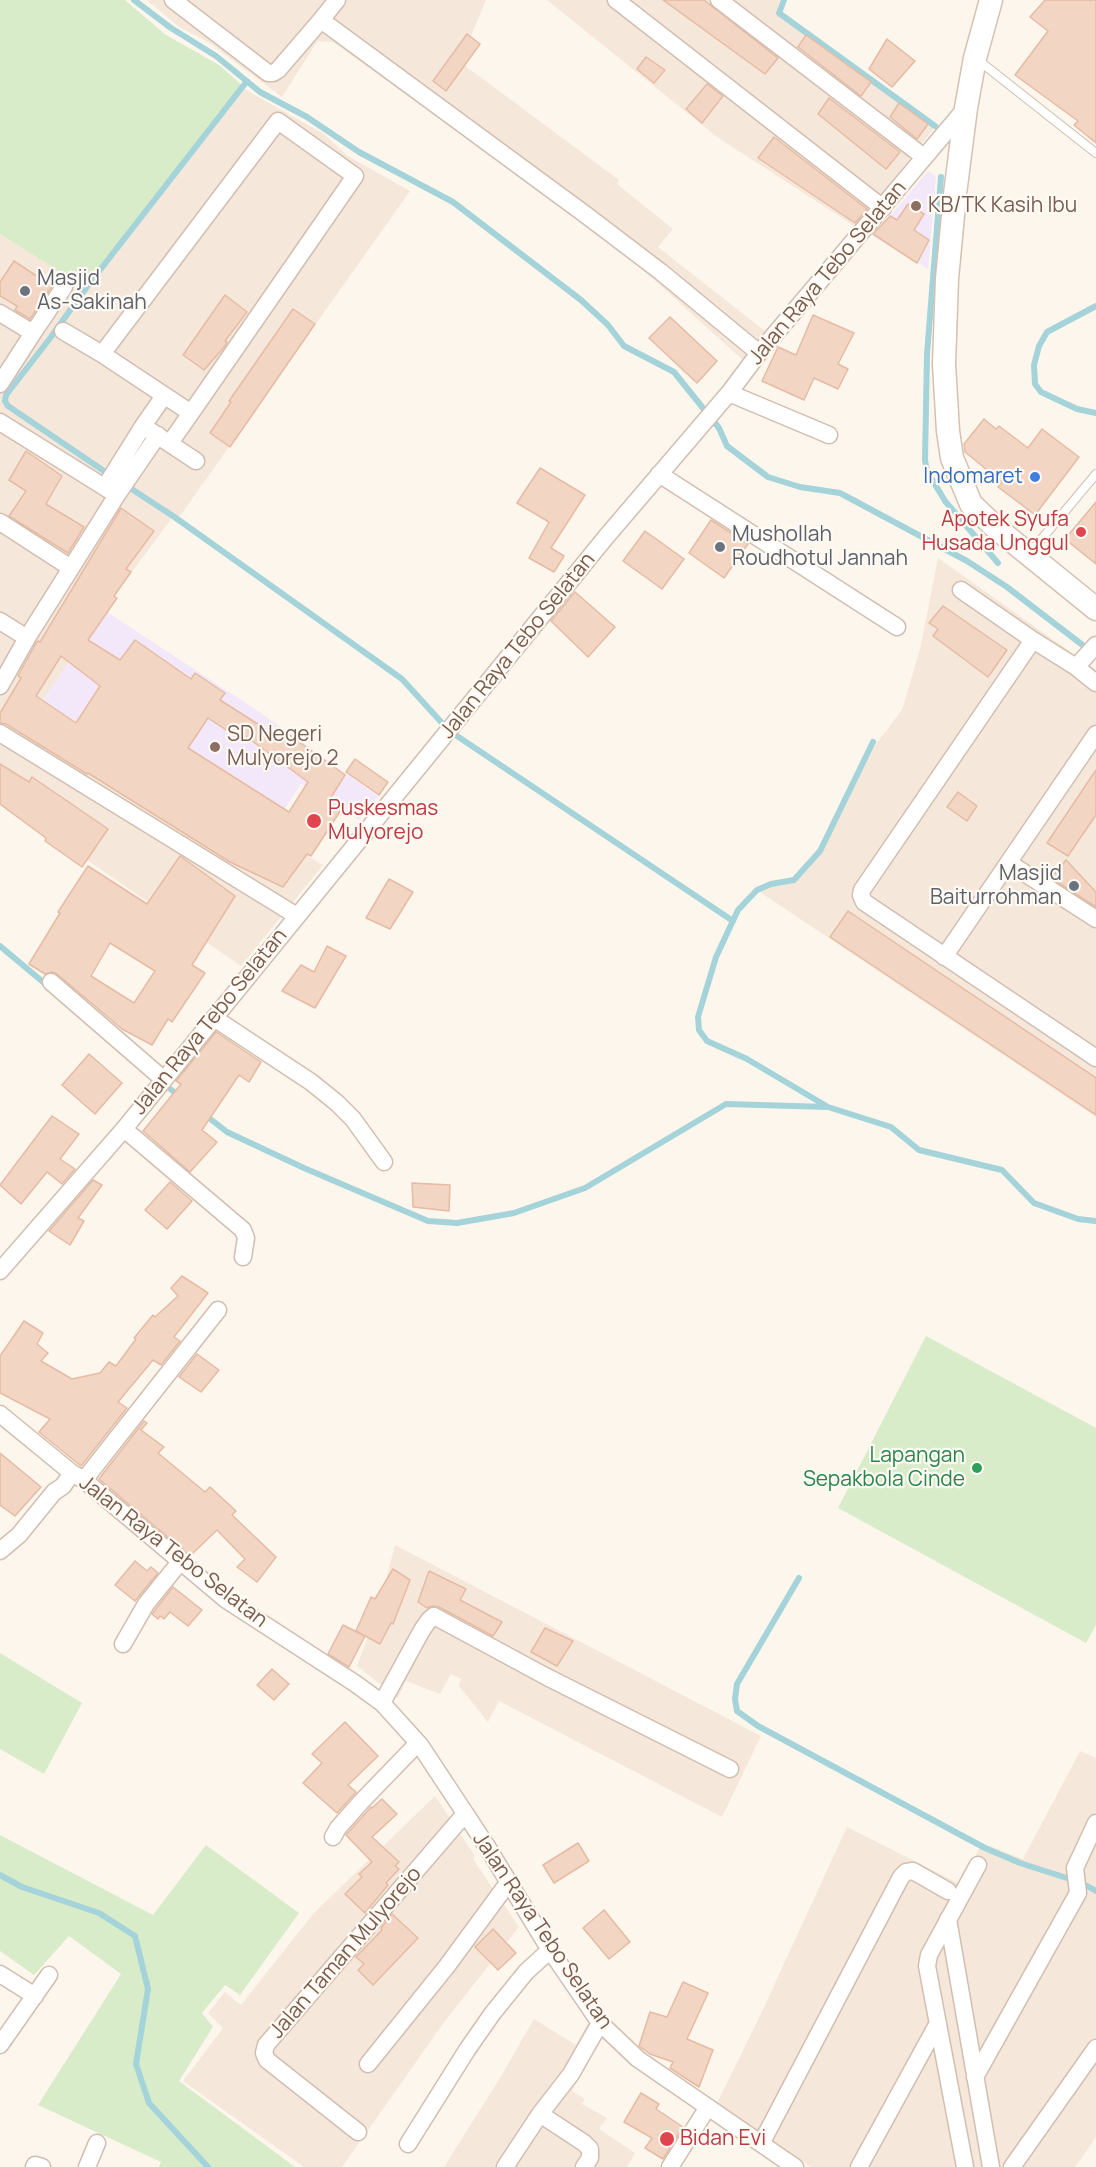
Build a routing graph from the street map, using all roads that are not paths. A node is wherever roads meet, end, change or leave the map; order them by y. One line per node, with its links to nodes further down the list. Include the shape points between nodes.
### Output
1 (173, 0): 6 (street)
2 (337, 0): 7 (street)
3 (719, 0): 11 (street)
4 (991, 0): 8 (main road)
5 (623, 3): 12 (street)
6 (195, 6): 7 (street, via 273,74)
7 (321, 20): 17 (street, via 595,222)
8 (975, 58): 9 (main road); 10 (lane)
9 (966, 108): 11 (street, Jalan Raya Tebo Selatan); 32 (main road, via 947,279 944,364 948,431 952,458 971,504)
10 (1096, 153)
11 (924, 157): 12 (street, Jalan Raya Tebo Selatan)
12 (883, 208): 17 (street, Jalan Raya Tebo Selatan)
13 (64, 287): 16 (street)
14 (0, 313): 16 (street)
15 (63, 331): 18 (street)
16 (33, 333): 19 (street)
17 (759, 353): 21 (street, Jalan Raya Tebo Selatan)
18 (102, 354): 20 (street); 22 (street, via 278,122 355,176)
19 (0, 384)
20 (164, 396): 22 (street); 24 (street)
21 (724, 399): 25 (street); 28 (street, Jalan Raya Tebo Selatan)
22 (191, 413): 26 (street)
23 (0, 422): 30 (street)
24 (143, 426): 26 (street); 30 (street)
25 (829, 435)
26 (164, 439): 27 (street); 30 (street)
27 (196, 461)
28 (659, 474): 37 (street); 47 (street, Jalan Raya Tebo Selatan)
29 (1096, 474): 32 (lane)
30 (111, 491): 33 (street)
31 (0, 522): 33 (street)
32 (1029, 555): 35 (main road)
33 (71, 568): 38 (street)
34 (961, 590): 39 (street)
35 (1096, 609)
36 (0, 621): 38 (street)
37 (897, 627)
38 (27, 638): 43 (street)
39 (1033, 640): 41 (street); 49 (street, via 861,895 864,902)
40 (1096, 645): 41 (street)
41 (1079, 663): 42 (street)
42 (1096, 683)
43 (0, 686)
44 (0, 733): 47 (street)
45 (1096, 734): 46 (street)
46 (1009, 863): 48 (street); 49 (street)
47 (297, 916): 51 (street, Jalan Raya Tebo Selatan)
48 (1096, 919)
49 (944, 957): 52 (street)
50 (51, 982): 53 (street)
51 (214, 1018): 53 (street, Jalan Raya Tebo Selatan); 55 (street, via 337,1103)
52 (1096, 1058)
53 (163, 1079): 54 (street, Jalan Raya Tebo Selatan)
54 (123, 1129): 56 (street, via 243,1230); 57 (street, Jalan Raya Tebo Selatan)
55 (384, 1162)
56 (243, 1257)
57 (0, 1271)
58 (218, 1310): 60 (street)
59 (0, 1414): 60 (street, Jalan Raya Tebo Selatan)
60 (78, 1476): 61 (street, via 54,1492); 62 (street, Jalan Raya Tebo Selatan)
61 (0, 1551)
62 (180, 1562): 63 (street, via 146,1604); 64 (street, Jalan Raya Tebo Selatan, via 225,1599)
63 (123, 1644)
64 (382, 1703): 65 (street, Jalan Raya Tebo Selatan); 66 (street, via 422,1630 434,1616)
65 (418, 1743): 67 (street, Jalan Raya Tebo Selatan); 69 (street)
66 (730, 1769)
67 (464, 1815): 71 (street, Jalan Raya Tebo Selatan); 89 (street, Jalan Taman Mulyorejo, via 266,2045 267,2060)
68 (1096, 1822): 84 (street, via 1075,1868 1078,1893)
69 (333, 1837)
70 (978, 1865): 73 (street)
71 (508, 1883): 74 (street, Jalan Raya Tebo Selatan); 83 (street)
72 (948, 1891): 90 (street, via 913,1871 901,1877)
73 (948, 1919): 78 (street); 79 (street, via 927,1966)
74 (550, 1950): 80 (street, Jalan Raya Tebo Selatan); 92 (street, via 526,1972 492,2014)
75 (0, 1974): 77 (street)
76 (49, 1974): 77 (street)
77 (35, 1996): 81 (street)
78 (962, 2007): 79 (street); 84 (street)
79 (937, 2018): 86 (street); 100 (street)
80 (600, 2023): 87 (street, Jalan Raya Tebo Selatan, via 638,2059); 88 (street, via 571,2074)
81 (0, 2045)
82 (1096, 2048): 103 (street)
83 (368, 2064)
84 (975, 2077): 85 (street)
85 (978, 2099): 86 (street); 102 (street)
86 (954, 2105): 101 (street)
87 (708, 2107): 90 (street, Jalan Raya Tebo Selatan); 98 (street)
88 (540, 2114): 96 (street); 97 (street, via 590,2149)
89 (357, 2132)
90 (762, 2142): 99 (street, Jalan Raya Tebo Selatan)
91 (97, 2143): 95 (street)
92 (408, 2144)
93 (34, 2167): 94 (street)
94 (42, 2167)
95 (87, 2167)
96 (505, 2167)
97 (584, 2167)
98 (670, 2167)
99 (795, 2167)
100 (859, 2167)
101 (965, 2167)
102 (991, 2167)
103 (1012, 2167)

